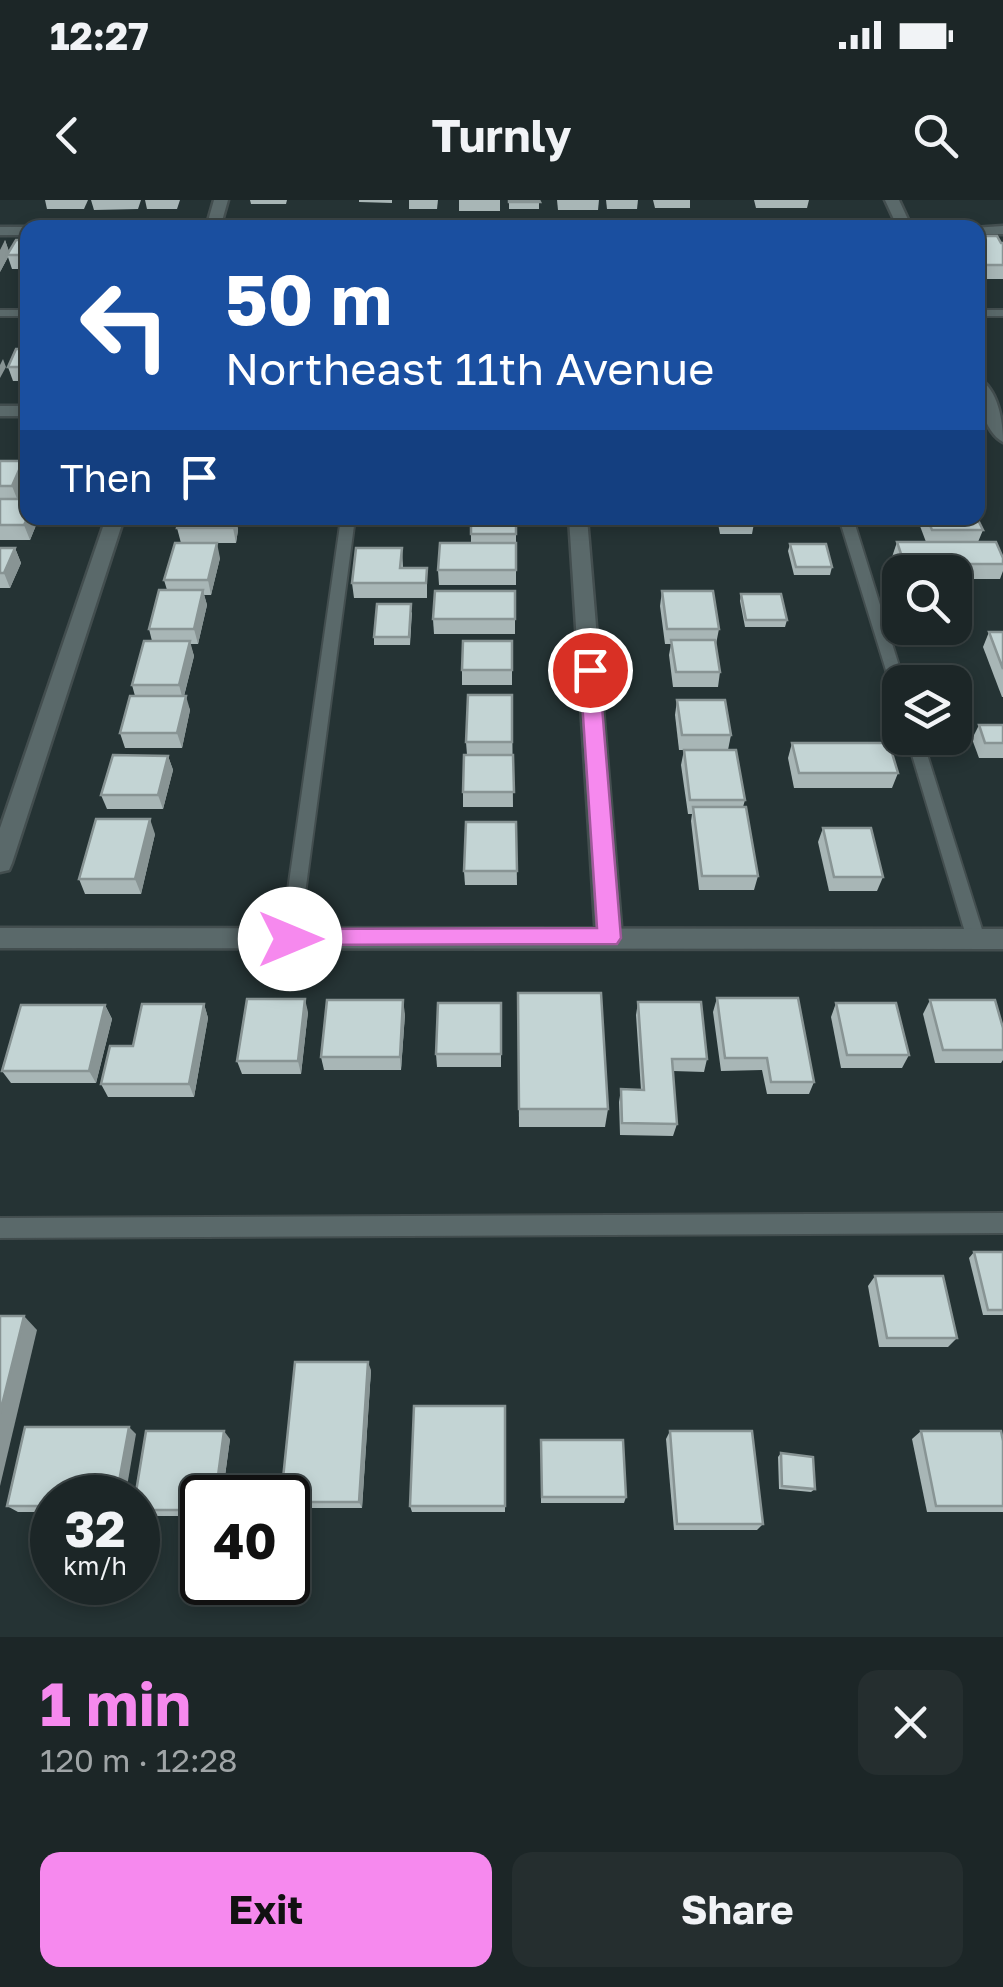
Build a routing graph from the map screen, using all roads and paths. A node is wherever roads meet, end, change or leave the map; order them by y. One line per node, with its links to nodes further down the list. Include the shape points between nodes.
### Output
1 (991, 412): 2 (street)
2 (1003, 437)
3 (113, 525): 9 (street)
4 (347, 525): 12 (lane)
5 (579, 525): 11 (street)
6 (848, 525): 7 (lane)
7 (891, 665)
8 (919, 755): 13 (lane)
9 (0, 863)
10 (0, 938): 12 (street)
11 (609, 938): 12 (street); 13 (street)
12 (290, 939)
13 (976, 939): 14 (street)
14 (1003, 939)
15 (1003, 1223): 16 (lane)
16 (0, 1228)

